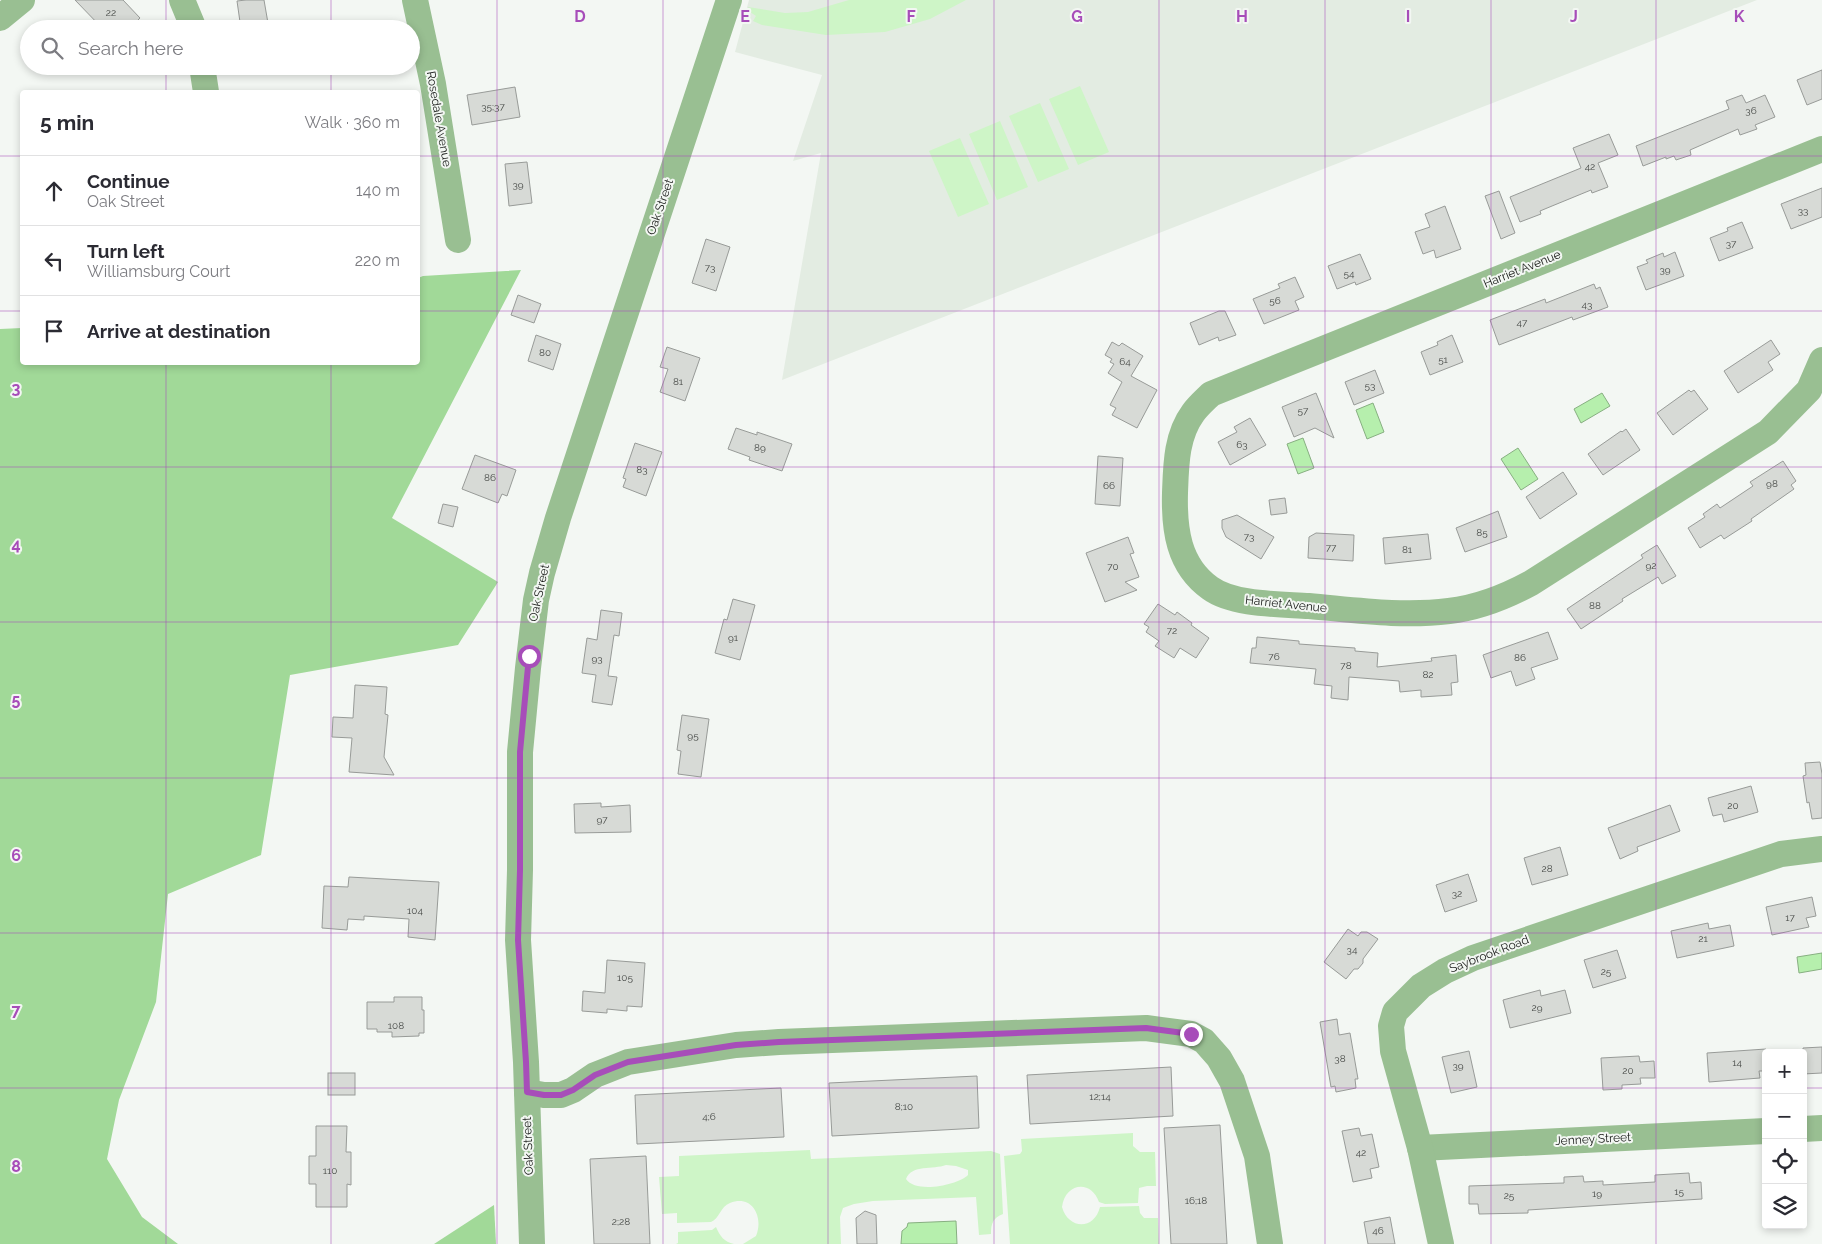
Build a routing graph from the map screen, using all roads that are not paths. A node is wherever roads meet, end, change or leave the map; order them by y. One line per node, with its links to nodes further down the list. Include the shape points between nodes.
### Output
1 (22, 0): 5 (street)
2 (182, 0): 6 (street)
3 (415, 0): 7 (street, Rosedale Avenue)
4 (729, 0): 15 (street, Oak Street, via 560,509 536,600 520,760 518,940)
5 (0, 18)
6 (190, 20)
7 (419, 20)
8 (420, 23): 12 (street, Rosedale Avenue)
9 (203, 75): 10 (street)
10 (206, 90)
11 (1822, 149): 13 (street, Harriet Avenue, via 1211,394 1192,414 1180,439 1175,508 1176,534 1181,552 1193,572 1210,588 1250,601 1366,612 1406,613 1465,608 1531,583 1768,432 1809,390)
12 (458, 240)
13 (1822, 360)
14 (1822, 849): 19 (street, Saybrook Road, via 1781,854 1473,958 1445,970 1421,986 1396,1012 1391,1026 1393,1051)
15 (527, 1092): 20 (street, Oak Street); 21 (street, via 561,1095 595,1075 628,1062 736,1045 1146,1028 1191,1034 1204,1040 1232,1081 1256,1156)
16 (1822, 1128): 17 (street)
17 (1807, 1129)
18 (1762, 1131): 19 (street, Jenney Street)
19 (1420, 1148): 22 (street, Saybrook Road)
20 (532, 1244)
21 (1270, 1244)
22 (1441, 1244)

